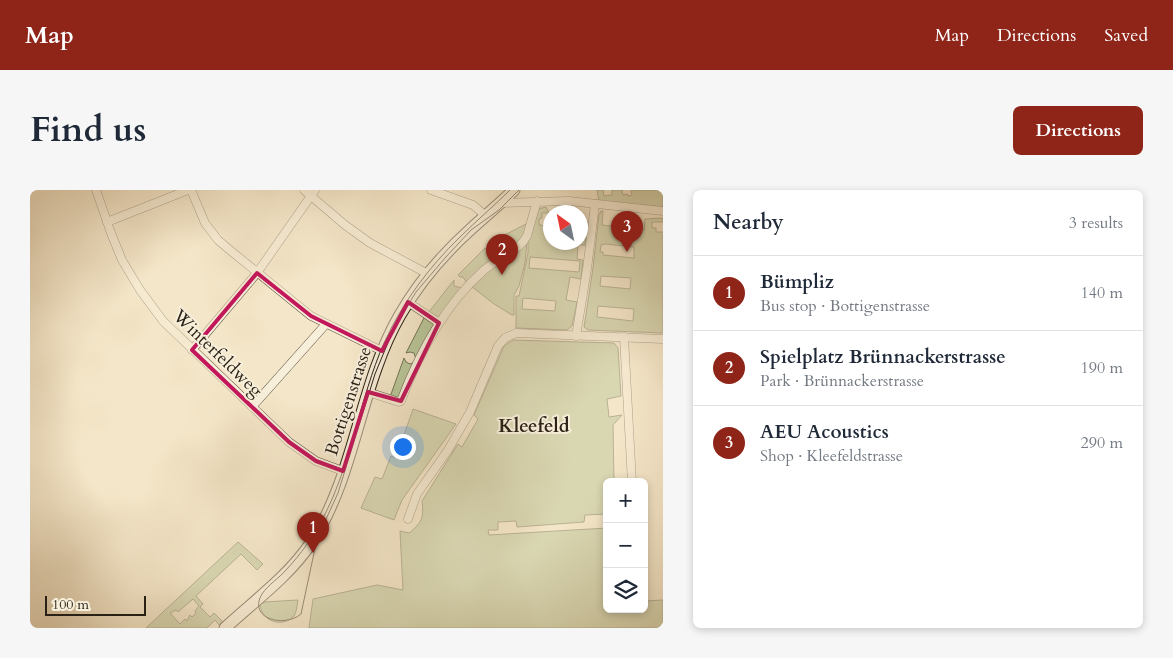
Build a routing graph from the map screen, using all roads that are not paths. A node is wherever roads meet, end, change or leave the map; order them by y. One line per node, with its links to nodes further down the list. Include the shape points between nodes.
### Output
1 (96, 190): 12 (street, Winterfeldweg)
2 (190, 190): 12 (street); 13 (street, via 201,216 214,235)
3 (304, 190): 6 (street)
4 (431, 190): 11 (street, via 473,205)
5 (514, 190): 8 (street, Bottigenstrasse)
6 (313, 193): 13 (street); 14 (street, via 345,226)
7 (537, 201): 8 (street); 9 (street); 16 (street, via 523,242 476,278 457,297)
8 (501, 203): 11 (street, Bottigenstrasse)
9 (595, 204): 10 (street); 18 (street)
10 (663, 211)
11 (486, 216): 14 (street, Bottigenstrasse)
12 (107, 222): 21 (street, Winterfeldweg, via 117,249 140,290 163,321)
13 (257, 273): 17 (street, via 310,316); 21 (street)
14 (428, 274): 15 (street, Bottigenstrasse)
15 (408, 302): 16 (street); 22 (street, Bottigenstrasse)
16 (439, 323): 23 (street, via 412,373 402,401)
17 (326, 324): 22 (street); 24 (street)
18 (576, 336): 19 (street); 27 (street, via 516,333 501,341 470,412 417,494)
19 (624, 337): 20 (street); 26 (street)
20 (663, 339)
21 (192, 350): 24 (street, Winterfeldweg)
22 (382, 351): 23 (street, Bottigenstrasse)
23 (368, 392): 25 (street, Bottigenstrasse)
24 (252, 407): 25 (street, Winterfeldweg, via 301,452)
25 (344, 471): 28 (street, Bottigenstrasse, via 325,519 305,551 286,573)
26 (632, 478)
27 (408, 519)
28 (225, 628)

